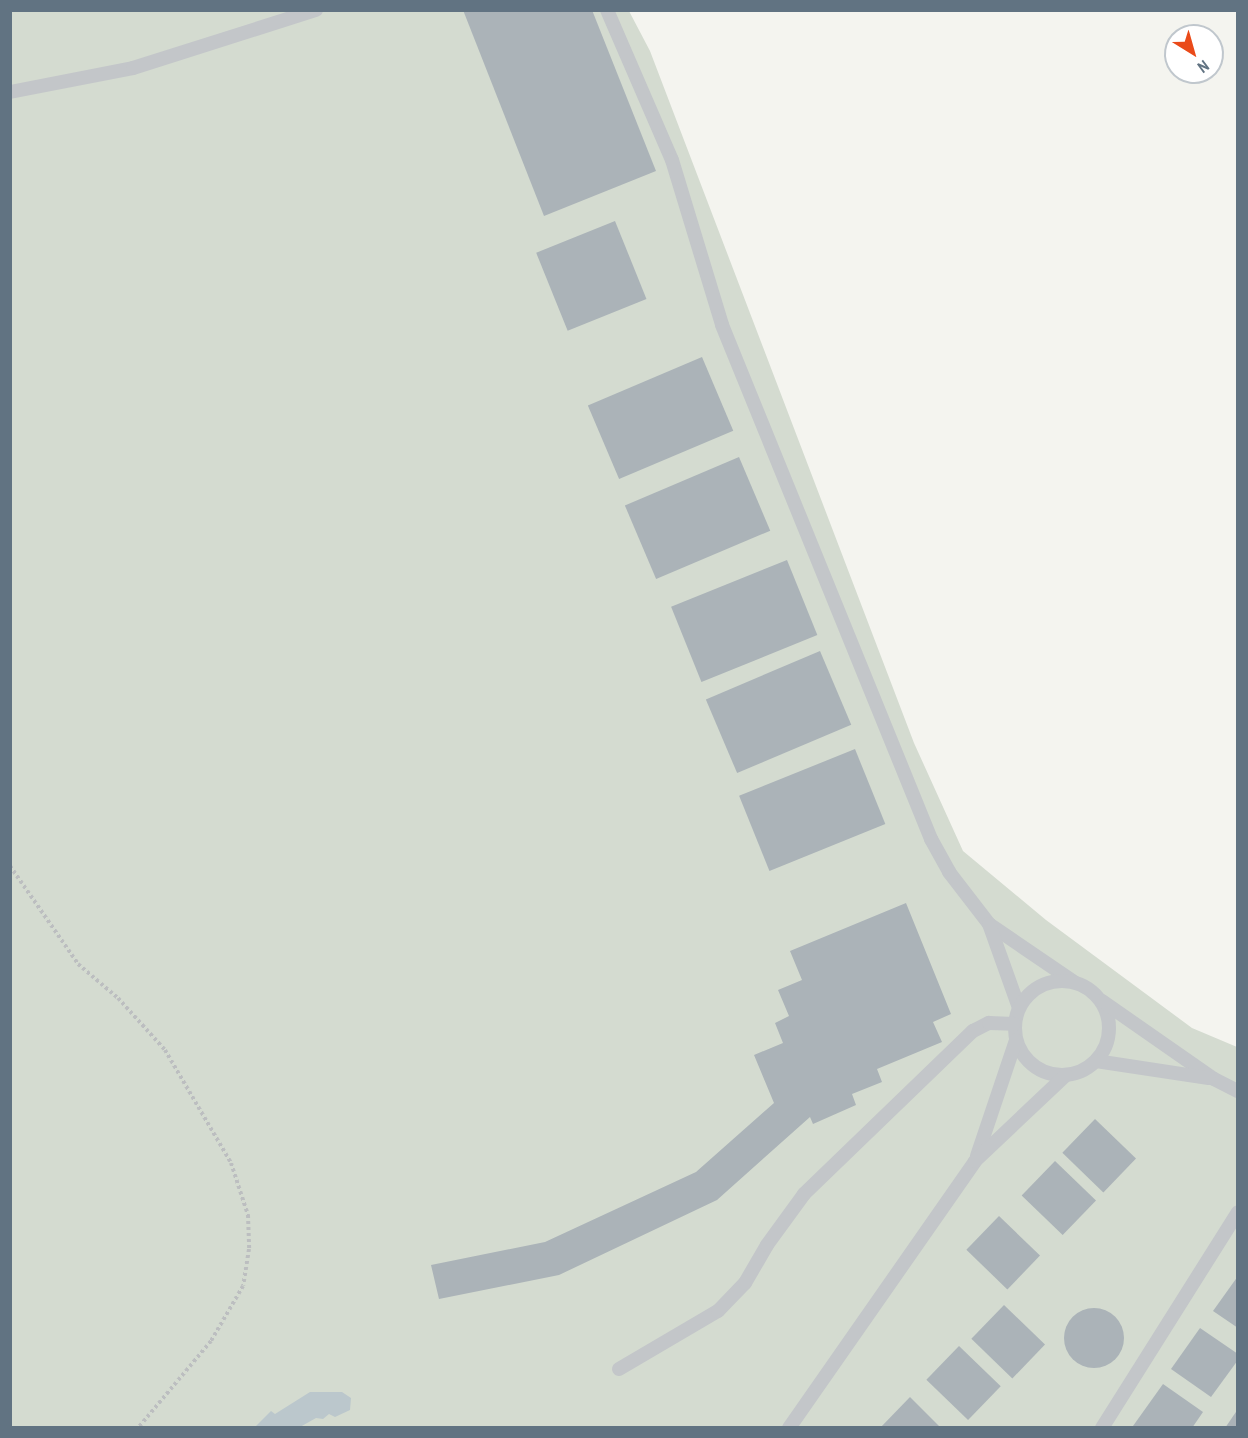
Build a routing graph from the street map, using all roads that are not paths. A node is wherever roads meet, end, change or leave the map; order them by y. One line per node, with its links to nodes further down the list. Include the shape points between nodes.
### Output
1 (316, 10): 3 (lane, via 133,68)
2 (607, 10): 4 (lane, via 672,160 722,326 931,839 949,872)
3 (10, 92)
4 (989, 924): 5 (lane); 7 (lane)
5 (1074, 982): 6 (lane, via 1089,988); 7 (lane, via 1058,980 1042,985 1028,994)
6 (1101, 1000): 10 (lane, via 1110,1031); 12 (lane)
7 (1019, 1008): 8 (lane)
8 (1014, 1024): 9 (lane); 16 (lane, via 989,1023 973,1031 804,1194 766,1245 745,1283 718,1311)
9 (1016, 1040): 11 (lane, via 1035,1067); 14 (lane)
10 (1096, 1061): 11 (lane); 12 (lane)
11 (1066, 1075): 14 (lane)
12 (1214, 1079): 13 (lane)
13 (1238, 1091)
14 (975, 1161): 17 (lane)
15 (1238, 1212): 18 (lane)
16 (619, 1369)
17 (789, 1428)
18 (1102, 1428)

